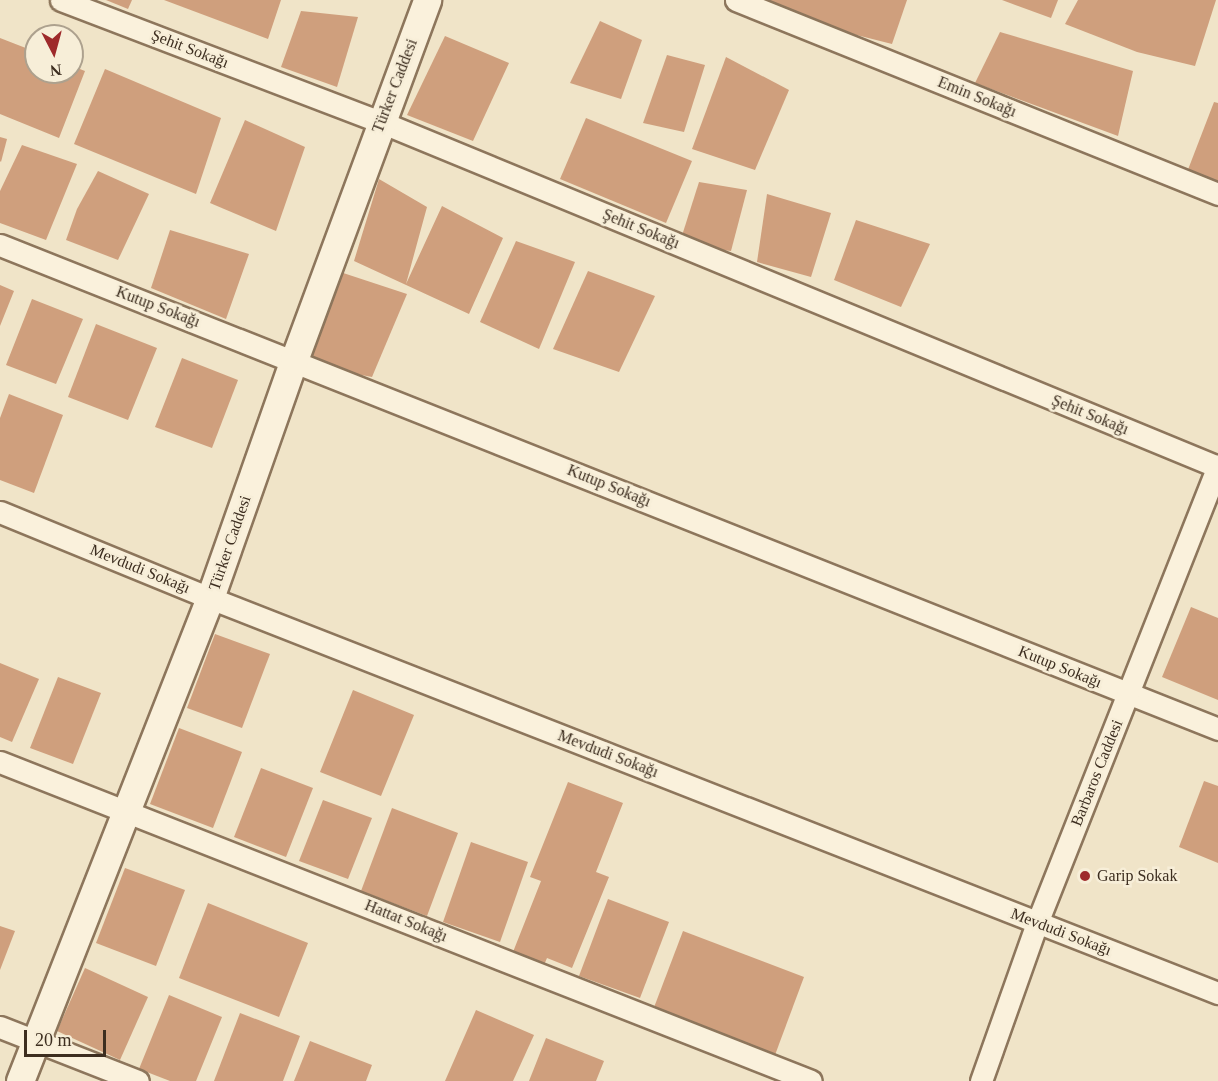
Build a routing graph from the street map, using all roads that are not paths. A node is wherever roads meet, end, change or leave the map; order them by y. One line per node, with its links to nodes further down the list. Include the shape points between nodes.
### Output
1 (61, 0): 4 (street, Şehit Sokağı)
2 (427, 0): 4 (street, Türker Caddesi)
3 (736, 0): 5 (street, Emin Sokağı)
4 (381, 122): 7 (street, Türker Caddesi); 8 (street, Şehit Sokağı)
5 (1218, 194)
6 (0, 245): 7 (street, Kutup Sokağı)
7 (294, 360): 10 (street, Türker Caddesi); 11 (street, Kutup Sokağı)
8 (1218, 467): 11 (street, Barbaros Caddesi)
9 (0, 512): 10 (street, Mevdudi Sokağı)
10 (210, 598): 14 (street, Türker Caddesi); 15 (street, Mevdudi Sokağı)
11 (1128, 695): 12 (street, Kutup Sokağı); 15 (street, Barbaros Caddesi)
12 (1218, 729)
13 (0, 762): 14 (street, Hattat Sokağı)
14 (128, 811): 18 (street, Türker Caddesi); 21 (street, Hattat Sokağı)
15 (1037, 923): 16 (street, Mevdudi Sokağı); 22 (street, Barbaros Caddesi)
16 (1218, 993)
17 (0, 1028): 18 (street)
18 (34, 1041): 19 (street, Türker Caddesi); 20 (street)
19 (20, 1081)
20 (138, 1081)
21 (811, 1081)
22 (981, 1081)

